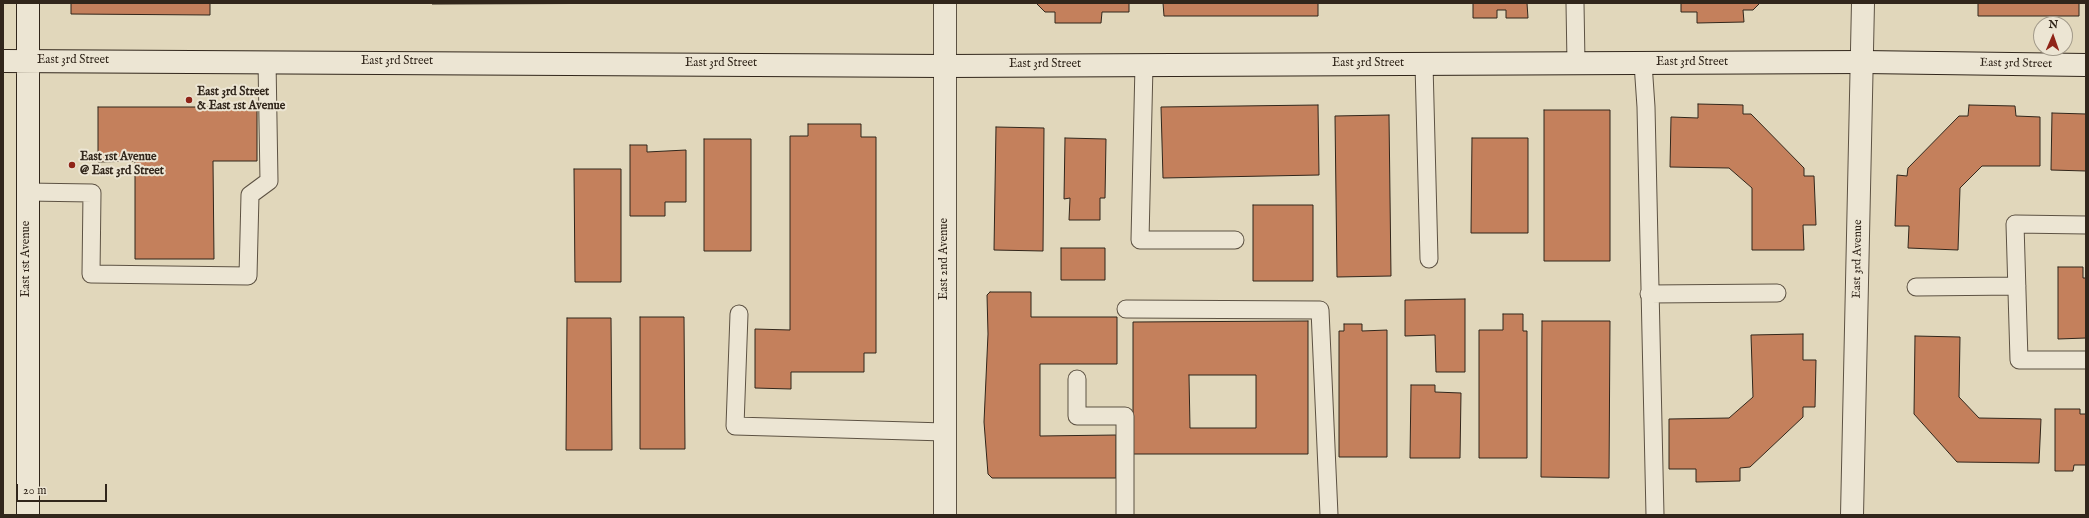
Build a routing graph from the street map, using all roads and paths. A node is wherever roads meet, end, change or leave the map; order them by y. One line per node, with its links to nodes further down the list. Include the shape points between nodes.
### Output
1 (28, 3): 6 (street, East 1st Avenue)
2 (945, 3): 14 (street, East 2nd Avenue)
3 (1575, 3): 9 (lane)
4 (1863, 3): 8 (street, East 3rd Avenue)
5 (3, 61): 6 (street, East 3rd Street)
6 (28, 61): 7 (street, East 3rd Street); 15 (street, East 1st Avenue)
7 (267, 61): 14 (street, East 3rd Street); 15 (lane, via 269,181 250,194 248,276 91,274 92,193)
8 (1863, 62): 10 (street, East 3rd Street); 13 (street, East 3rd Street); 33 (street, East 3rd Avenue)
9 (1576, 63): 10 (street, East 3rd Street); 11 (street, East 3rd Street)
10 (1643, 63): 22 (lane)
11 (1424, 64): 12 (street, East 3rd Street); 18 (lane)
12 (1144, 65): 14 (street, East 3rd Street); 17 (lane, via 1140,240)
13 (2086, 65)
14 (945, 66): 27 (street, East 2nd Avenue)
15 (27, 192): 28 (street, East 1st Avenue)
16 (2086, 225): 19 (lane, via 2015,224)
17 (1235, 240)
18 (1430, 259)
19 (2017, 286): 20 (lane); 25 (lane, via 2019,360)
20 (1916, 287)
21 (1777, 293): 22 (lane)
22 (1649, 294): 32 (lane)
23 (1126, 309): 31 (lane, via 1320,310)
24 (739, 314): 27 (lane, via 735,426)
25 (2086, 360)
26 (1077, 380): 30 (lane, via 1077,416 1125,416)
27 (945, 432): 29 (street, East 2nd Avenue)
28 (28, 515)
29 (945, 515)
30 (1125, 515)
31 (1329, 515)
32 (1656, 515)
33 (1852, 515)

